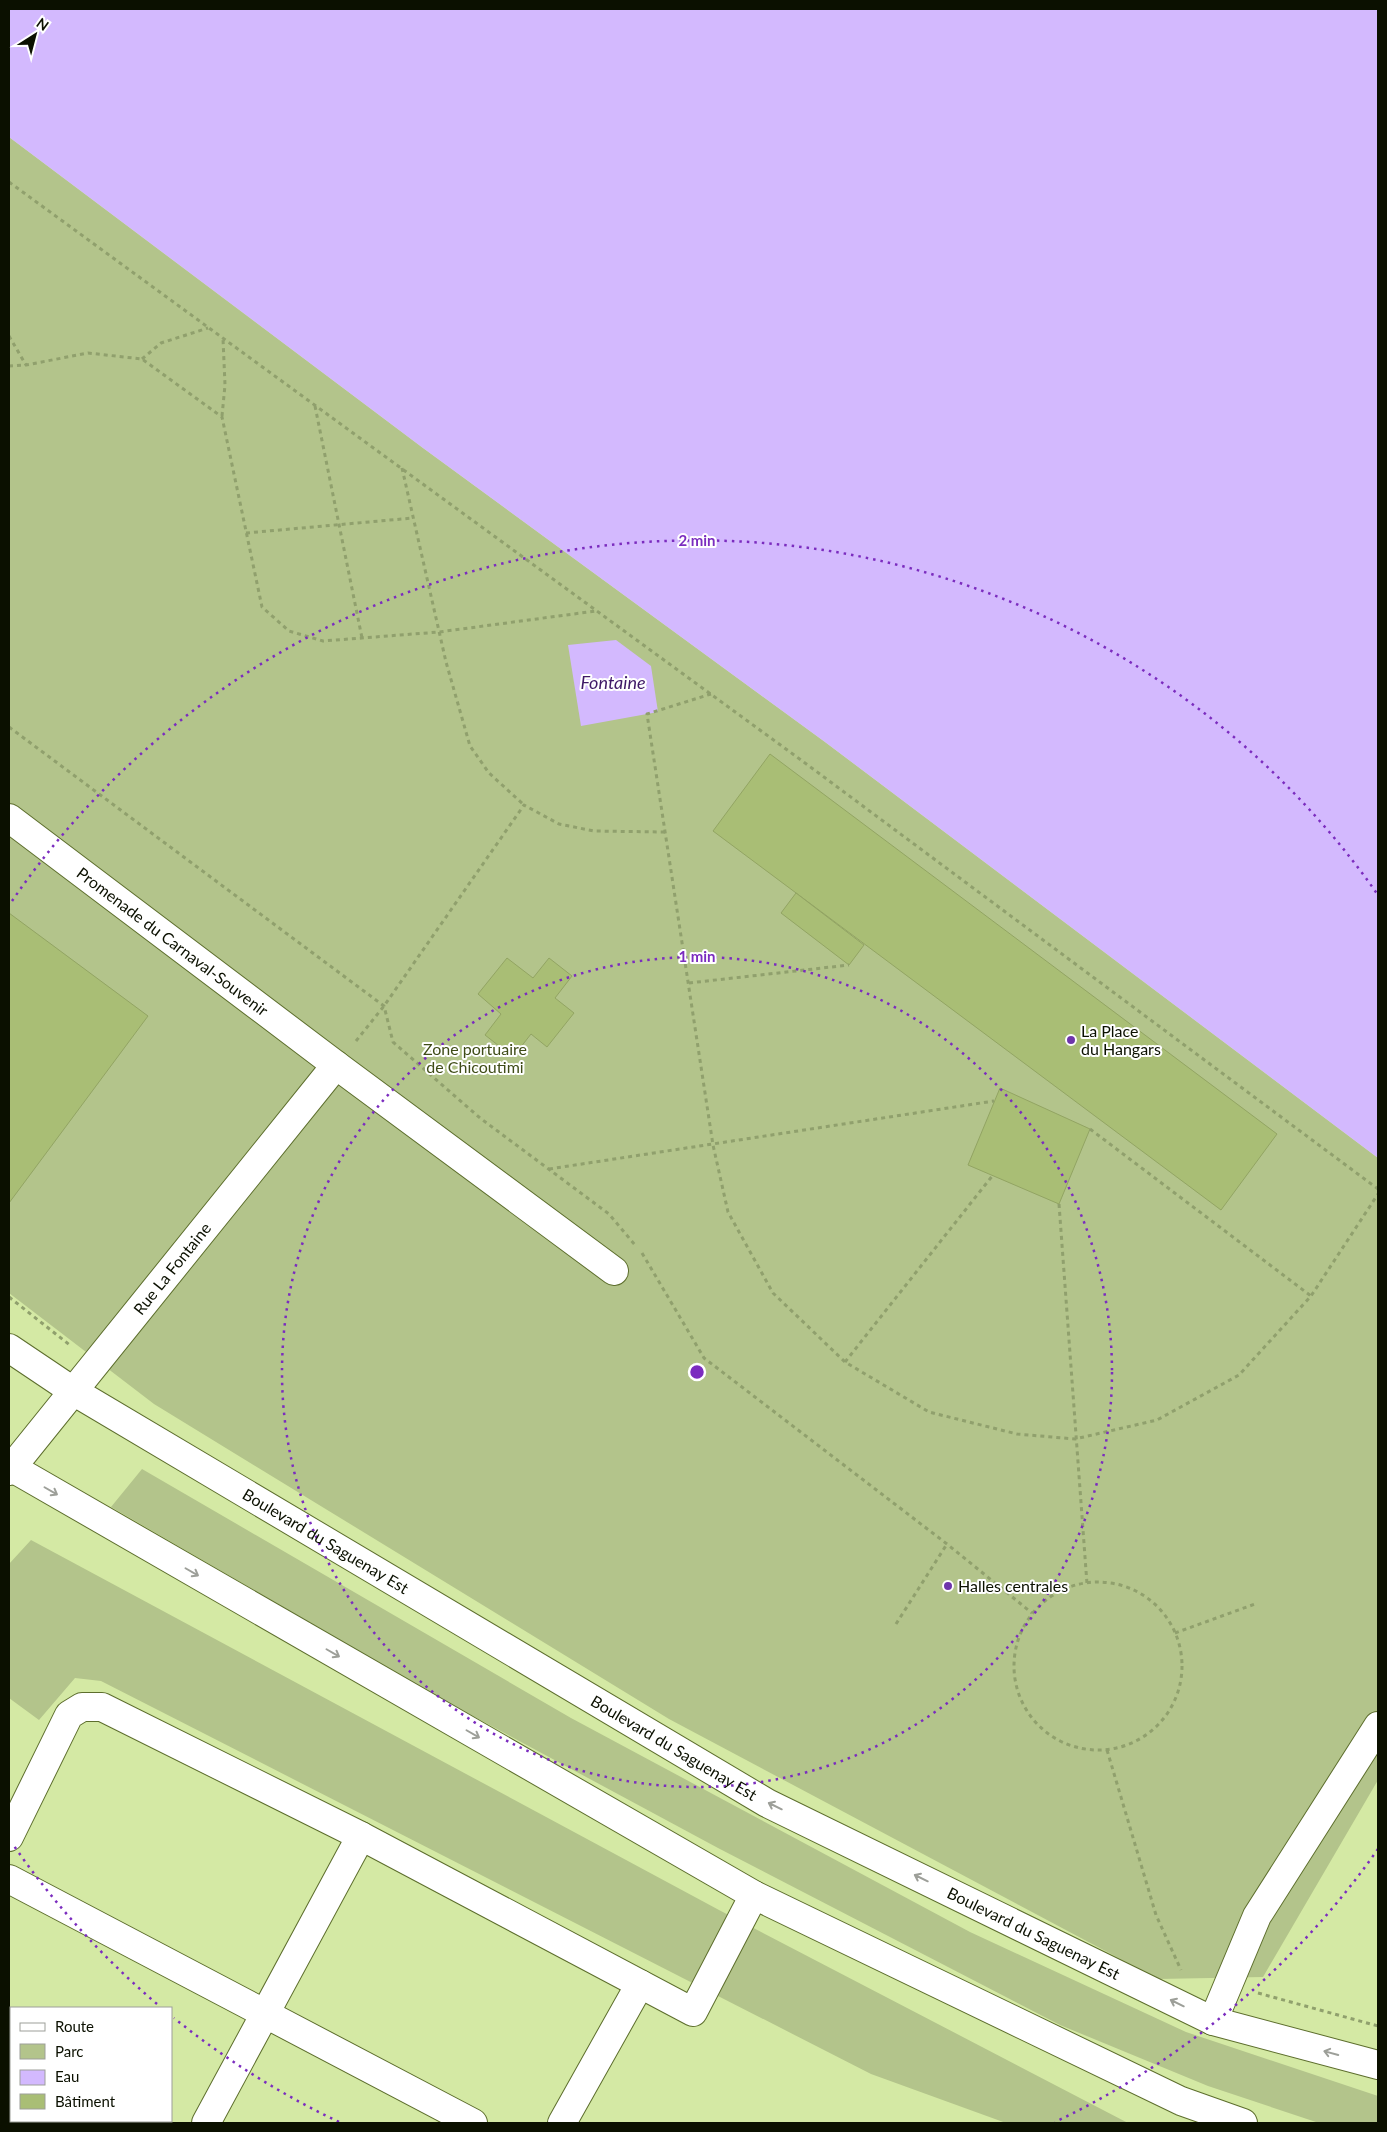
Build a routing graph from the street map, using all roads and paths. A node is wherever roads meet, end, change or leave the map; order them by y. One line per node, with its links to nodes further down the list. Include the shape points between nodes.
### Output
1 (9, 182): 2 (path)
2 (209, 328): 4 (path); 5 (path, via 161,343)
3 (9, 336): 6 (path)
4 (223, 338): 8 (path); 9 (path, via 225,385)
5 (142, 360): 6 (path, via 88,353); 9 (path)
6 (26, 365): 7 (path)
7 (9, 366)
8 (315, 405): 10 (path); 15 (path)
9 (222, 417): 12 (path)
10 (402, 468): 11 (path); 13 (path)
11 (413, 518): 12 (path); 14 (path)
12 (246, 533): 15 (path, via 262,607 289,631 323,641)
13 (597, 611): 14 (path); 16 (path)
14 (439, 632): 15 (path); 17 (path, via 470,746 489,773)
15 (362, 638)
16 (710, 694): 19 (path, via 647,714); 28 (path)
17 (524, 805): 19 (path, via 559,824 594,831); 22 (path, via 384,1006)
18 (9, 818): 22 (main road, Promenade du Carnaval-Souvenir)
19 (666, 832): 21 (path)
20 (848, 966): 21 (path)
21 (689, 984): 25 (path)
22 (336, 1065): 31 (main road, Promenade du Carnaval-Souvenir); 36 (main road, Rue La Fontaine)
23 (994, 1101): 25 (path)
24 (1090, 1129): 32 (path)
25 (713, 1145): 26 (path); 35 (path, via 728,1212 773,1293)
26 (548, 1169)
27 (993, 1175): 35 (path)
28 (1378, 1189)
29 (1378, 1194): 32 (path)
30 (1058, 1204): 38 (path)
31 (614, 1271)
32 (1311, 1296): 38 (path, via 1239,1375 1157,1420)
33 (9, 1297): 36 (path)
34 (9, 1348): 37 (main road, Boulevard du Saguenay Est)
35 (845, 1362): 38 (path, via 929,1412 1017,1434)
36 (95, 1364): 37 (main road, Rue La Fontaine)
37 (73, 1391): 39 (main road, Rue La Fontaine); 56 (main road, Boulevard du Saguenay Est, one-way to 37, via 767,1803)
38 (1076, 1439): 41 (path)
39 (10, 1468): 50 (main road, one-way to 50)
40 (947, 1544): 43 (path)
41 (1087, 1584): 44 (path, via 1106,1582 1133,1590 1156,1605); 46 (path, via 1078,1584 1053,1595 1032,1613 1018,1638 1013,1665 1018,1693 1030,1717 1050,1736 1076,1748)
42 (1255, 1604): 44 (path)
43 (896, 1624)
44 (1175, 1633): 46 (path, via 1182,1654 1181,1682 1172,1708 1154,1730 1130,1745)
45 (1378, 1726): 54 (main road, via 1257,1916)
46 (1107, 1750): 52 (path, via 1156,1915)
47 (361, 1836): 48 (main road, via 102,1707 82,1707 69,1715); 53 (main road); 55 (main road)
48 (9, 1838)
49 (9, 1879): 55 (main road)
50 (754, 1895): 53 (main road, via 693,2012); 62 (main road, via 1181,2101)
51 (1172, 1966): 52 (path)
52 (1181, 1970): 54 (path)
53 (640, 1984): 61 (main road)
54 (1229, 1984): 56 (main road); 57 (path)
55 (265, 2014): 59 (main road); 60 (main road)
56 (1214, 2021): 58 (main road, Boulevard du Saguenay Est, one-way to 56)
57 (1378, 2026)
58 (1378, 2065)
59 (206, 2123)
60 (473, 2123)
61 (562, 2123)
62 (1243, 2123)

